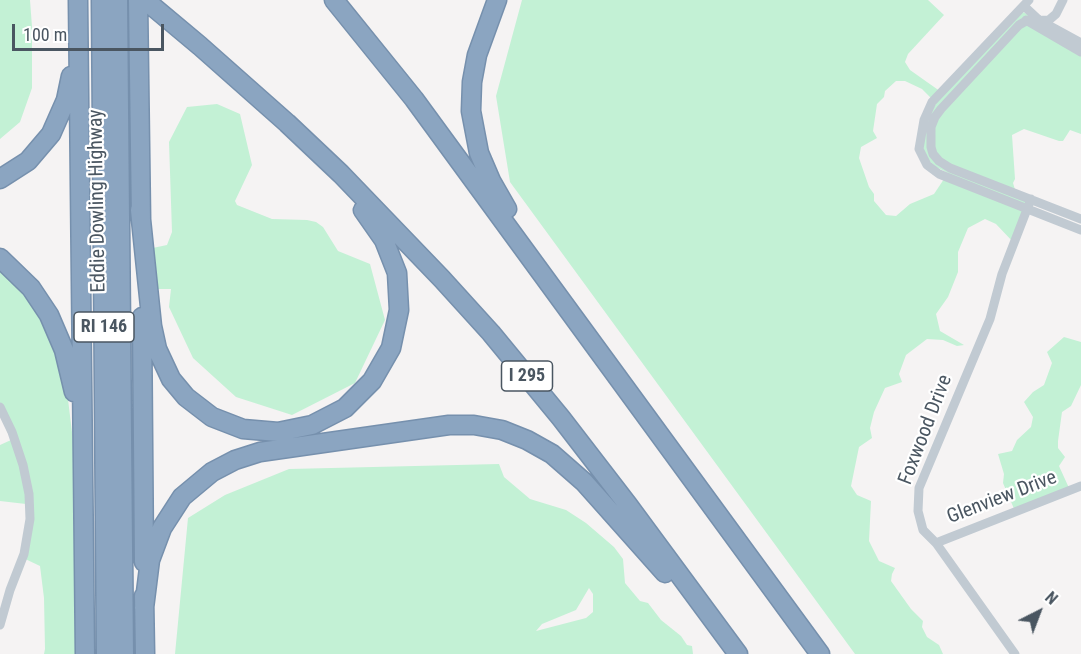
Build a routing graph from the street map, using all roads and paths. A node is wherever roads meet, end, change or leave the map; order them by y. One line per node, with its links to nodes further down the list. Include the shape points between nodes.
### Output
1 (78, 0): 16 (highway, via 71,76 62,112 37,153); 26 (highway)
2 (101, 0): 31 (highway, Eddie Dowling Highway / RI 146)
3 (118, 0): 32 (highway, Eddie Dowling Highway / RI 146)
4 (334, 0): 23 (highway, via 414,99)
5 (497, 0): 23 (highway, via 477,55 472,82 475,140 498,194)
6 (1063, 0): 9 (street, via 1049,20)
7 (145, 2): 13 (highway, I 295); 19 (highway)
8 (1023, 6): 9 (street); 10 (street); 15 (street, via 927,110 919,149 932,170)
9 (1039, 20): 10 (street); 11 (street)
10 (1026, 21): 12 (street); 14 (street, via 935,117 930,136 933,154)
11 (1081, 43)
12 (1081, 52)
13 (287, 123): 19 (highway, via 378,229 399,285 398,323 386,359 364,391 335,415 301,429 255,431 212,417 186,397 165,369 154,337); 34 (highway, I 295, via 418,253 508,354 612,483)
14 (950, 168): 15 (street); 17 (street)
15 (947, 178): 18 (street)
16 (0, 179)
17 (1031, 199): 18 (street, Foxwood Drive); 20 (street)
18 (1027, 209): 21 (street); 27 (street, Foxwood Drive, via 990,319 919,488 918,511 923,530)
19 (140, 210): 28 (highway)
20 (1081, 219)
21 (1081, 230)
22 (0, 258): 26 (highway, via 37,297 64,350 74,396)
23 (588, 337): 35 (highway)
24 (0, 406): 29 (street, via 23,465 30,519 24,554)
25 (1081, 486): 27 (street, Glenview Drive)
26 (84, 519): 30 (highway)
27 (936, 543): 36 (street, Foxwood Drive)
28 (144, 608): 33 (highway); 34 (highway, via 150,560 168,517 191,488 223,465 273,450 436,426 474,425 515,434 562,462 610,510)
29 (0, 625)
30 (85, 654)
31 (106, 654)
32 (124, 654)
33 (145, 654)
34 (737, 654)
35 (820, 654)
36 (1015, 654)

